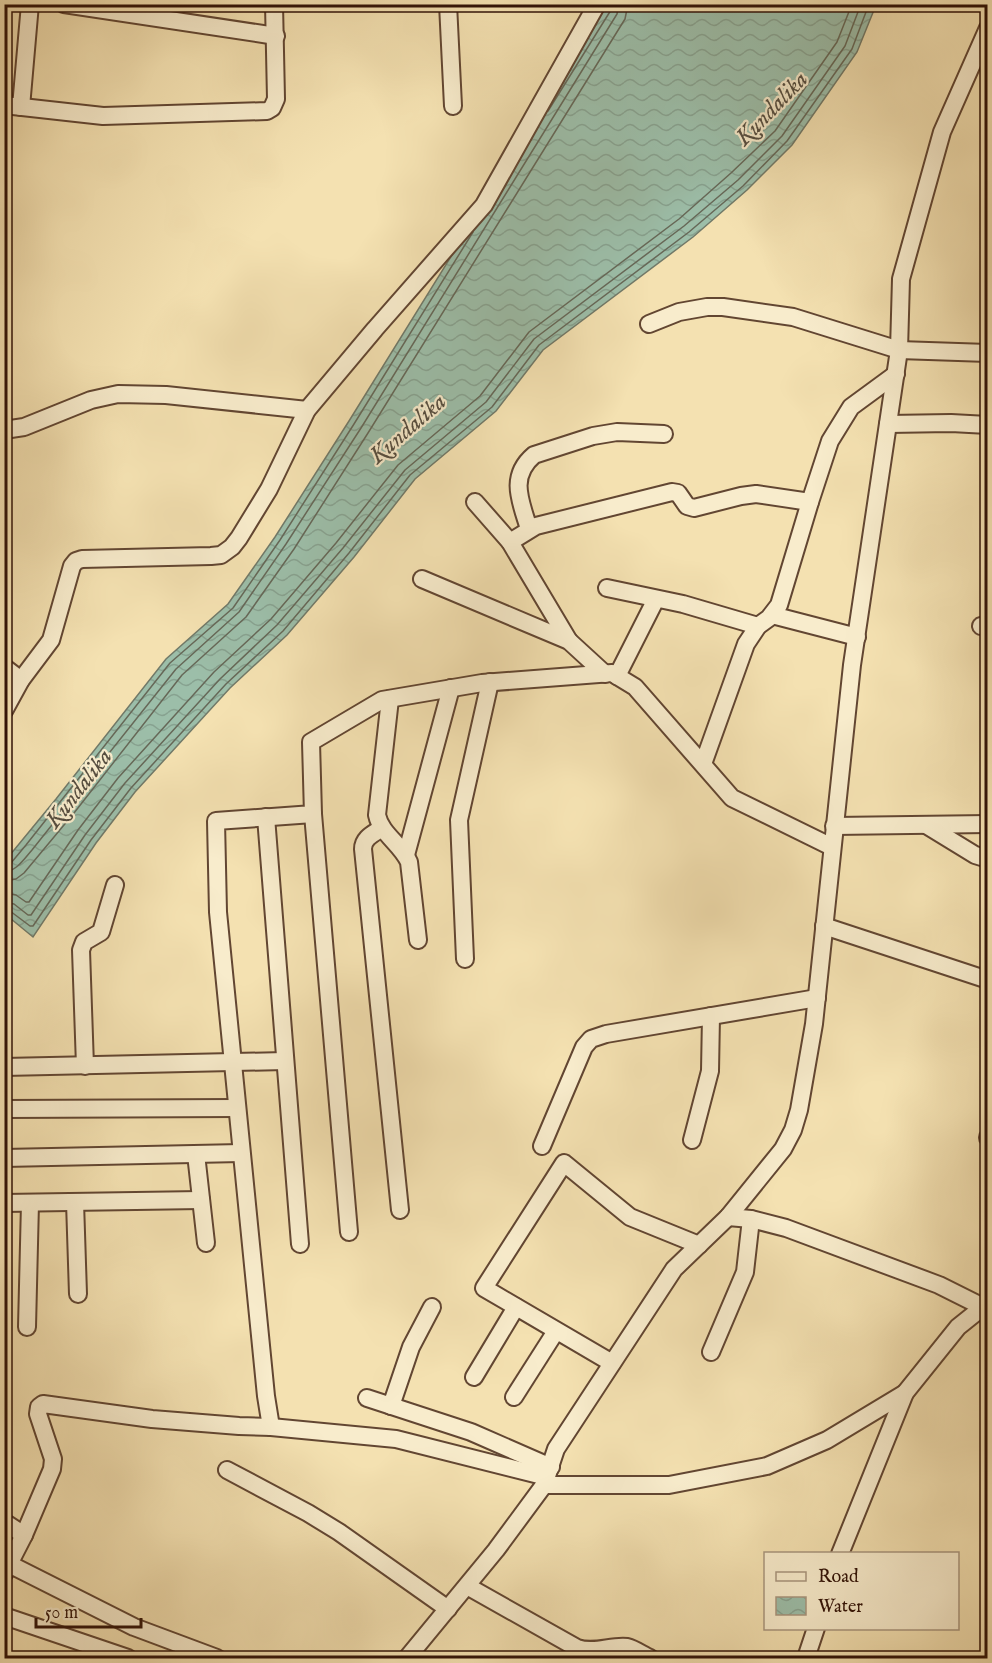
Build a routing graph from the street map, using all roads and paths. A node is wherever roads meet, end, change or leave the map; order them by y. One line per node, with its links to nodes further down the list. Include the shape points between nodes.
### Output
1 (30, 4): 8 (street)
2 (64, 4): 7 (street)
3 (274, 4): 7 (street)
4 (448, 4): 9 (street)
5 (597, 4): 14 (street, via 484,205)
6 (987, 28): 11 (street, via 942,132 904,267)
7 (276, 36): 8 (street, via 276,99 267,111 103,116)
8 (13, 106)
9 (453, 106)
10 (649, 324): 11 (street, via 679,312 723,308 793,317)
11 (899, 350): 12 (street); 13 (street)
12 (987, 353)
13 (896, 374): 15 (street); 20 (street, via 851,407 830,441)
14 (307, 410): 17 (street, via 166,395 118,394 91,400 24,428); 32 (street, via 268,489 239,538 222,555 76,561 51,640)
15 (888, 424): 16 (street); 28 (street)
16 (987, 425)
17 (4, 430)
18 (664, 434): 21 (street, via 617,432 534,455 526,461 518,482)
19 (475, 502): 22 (street)
20 (810, 502): 21 (street, via 756,494 694,508 687,506 678,492 672,492); 26 (street, via 779,605)
21 (529, 529): 22 (street)
22 (510, 542): 29 (street)
23 (422, 579): 29 (street)
24 (607, 588): 25 (street)
25 (656, 598): 27 (street); 31 (street)
26 (772, 615): 27 (street); 28 (street)
27 (758, 626): 37 (street, via 746,644)
28 (857, 637): 42 (street)
29 (569, 640): 31 (street)
30 (4, 667): 32 (street)
31 (611, 675): 33 (street); 37 (street, via 635,687)
32 (21, 680): 36 (street)
33 (490, 682): 34 (street); 50 (street, via 459,820)
34 (451, 688): 35 (street); 45 (street)
35 (390, 699): 38 (street, via 311,742); 43 (street, via 377,809)
36 (4, 711)
37 (703, 764): 44 (street, via 732,798)
38 (313, 814): 39 (street); 72 (street)
39 (266, 817): 54 (street); 55 (street, via 216,821 218,912)
40 (987, 824): 41 (street)
41 (926, 825): 42 (street); 46 (street, via 967,851)
42 (834, 826): 44 (street)
43 (382, 828): 45 (street); 69 (street, via 364,841 363,849)
44 (832, 847): 48 (street)
45 (406, 855): 49 (street, via 411,867)
46 (987, 858)
47 (115, 885): 56 (street, via 101,932 84,942 81,950)
48 (825, 920): 51 (street); 52 (street)
49 (418, 940)
50 (465, 959)
51 (987, 980)
52 (817, 998): 53 (street); 70 (street, via 793,1130 783,1149)
53 (711, 1016): 60 (street, via 710,1071); 61 (street, via 591,1039 584,1047)
54 (285, 1062): 55 (street); 74 (street)
55 (232, 1063): 56 (street); 58 (street)
56 (85, 1066): 57 (street)
57 (4, 1067)
58 (237, 1108): 59 (street); 62 (street)
59 (4, 1109)
60 (692, 1140)
61 (542, 1146)
62 (241, 1153): 63 (street); 89 (street)
63 (196, 1154): 64 (street); 65 (street)
64 (4, 1158)
65 (201, 1200): 66 (street); 73 (street)
66 (75, 1202): 68 (street); 76 (street)
67 (4, 1203): 68 (street)
68 (30, 1203): 80 (street)
69 (400, 1210)
70 (729, 1217): 71 (street); 75 (street)
71 (752, 1219): 77 (street, via 786,1227); 82 (street, via 743,1279)
72 (349, 1232)
73 (206, 1244)
74 (300, 1244)
75 (699, 1245): 79 (street, via 630,1217 564,1163 484,1288); 83 (street, via 674,1269)
76 (78, 1294)
77 (985, 1305): 85 (street, via 958,1327)
78 (432, 1307): 88 (street, via 411,1347)
79 (516, 1307): 81 (street); 84 (street)
80 (27, 1327)
81 (556, 1330): 83 (street); 86 (street)
82 (711, 1352)
83 (612, 1363): 91 (street, via 556,1449)
84 (474, 1377)
85 (905, 1393): 91 (street, via 827,1440 767,1466 669,1485); 94 (street)
86 (514, 1397)
87 (367, 1398): 88 (street)
88 (391, 1406): 91 (street, via 471,1432)
89 (271, 1427): 91 (street, via 396,1439); 93 (street, via 152,1419 43,1404 38,1414 53,1459 52,1470)
90 (227, 1470): 97 (street, via 339,1532)
91 (547, 1476): 96 (street)
92 (4, 1522): 93 (street)
93 (24, 1535): 95 (street)
94 (841, 1552)
95 (7, 1569): 101 (street, via 134,1627)
96 (467, 1586): 97 (street); 103 (street, via 583,1650 625,1647)
97 (448, 1609): 102 (street)
98 (4, 1616): 100 (street)
99 (816, 1630): 104 (street)
100 (128, 1659)
101 (217, 1659)
102 (407, 1659)
103 (650, 1659)
104 (806, 1659)

